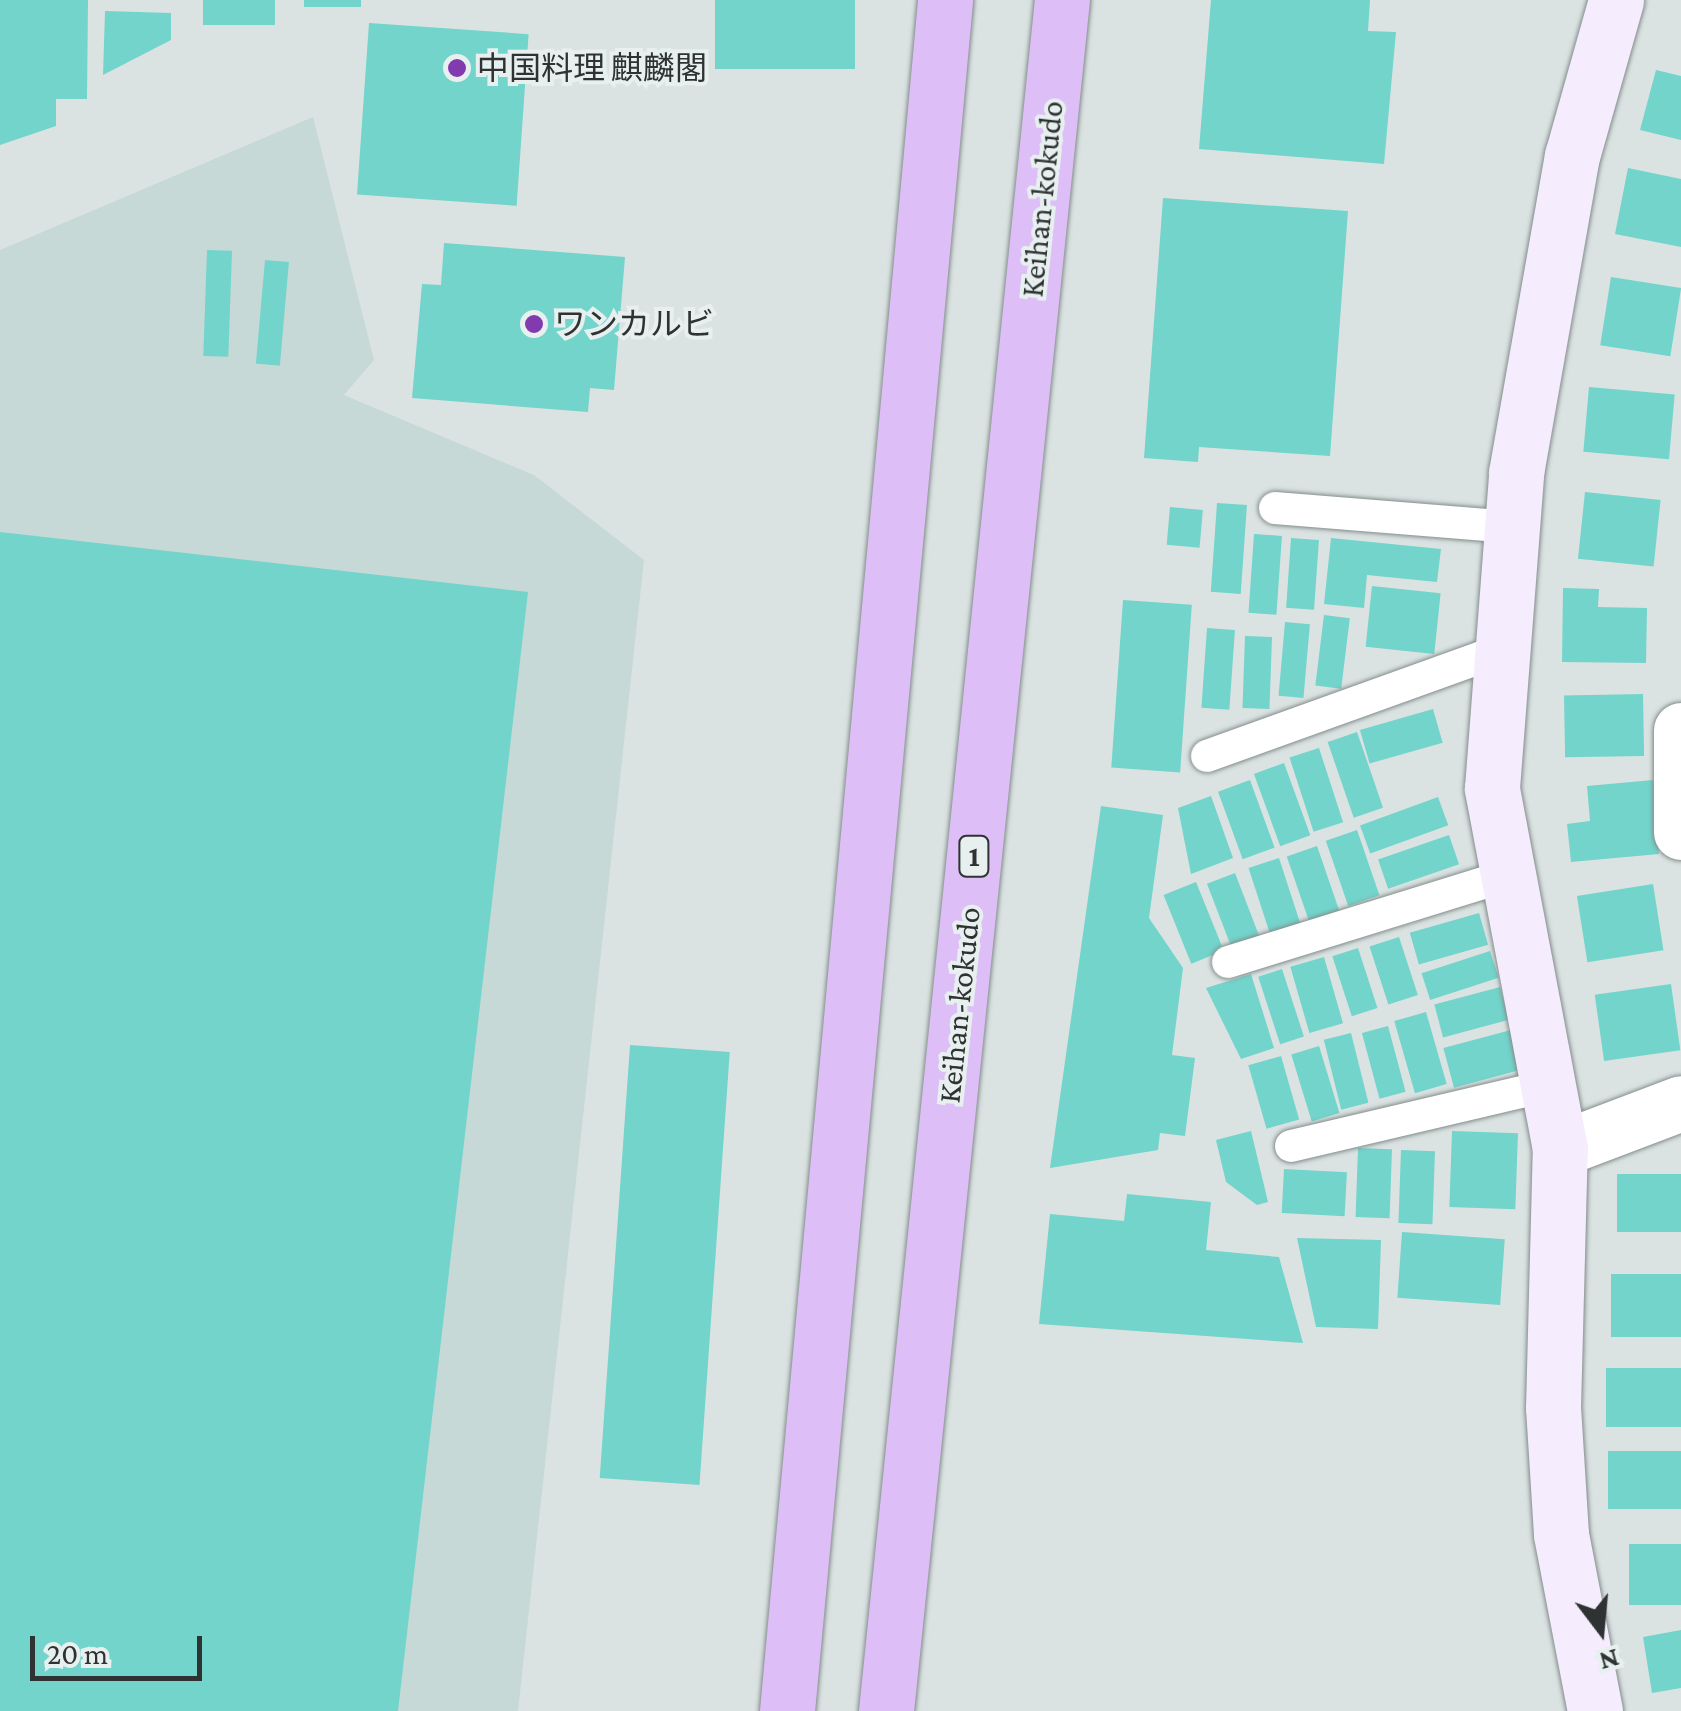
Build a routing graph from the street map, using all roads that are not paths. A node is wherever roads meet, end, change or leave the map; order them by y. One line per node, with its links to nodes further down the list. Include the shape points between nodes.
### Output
1 (944, 0): 16 (highway)
2 (1062, 0): 17 (highway, Keihan-kokudo / 1)
3 (1616, 0): 5 (street, via 1572,156)
4 (1275, 508): 5 (lane)
5 (1511, 527): 6 (street)
6 (1499, 651): 7 (lane); 10 (street, via 1492,788)
7 (1207, 756)
8 (1679, 761): 9 (street)
9 (1681, 832)
10 (1505, 876): 11 (lane); 12 (street)
11 (1228, 962)
12 (1551, 1084): 14 (lane); 15 (street)
13 (1681, 1103): 15 (street)
14 (1291, 1146)
15 (1560, 1150): 18 (street, via 1552,1408 1561,1534)
16 (787, 1711)
17 (886, 1711)
18 (1595, 1711)

